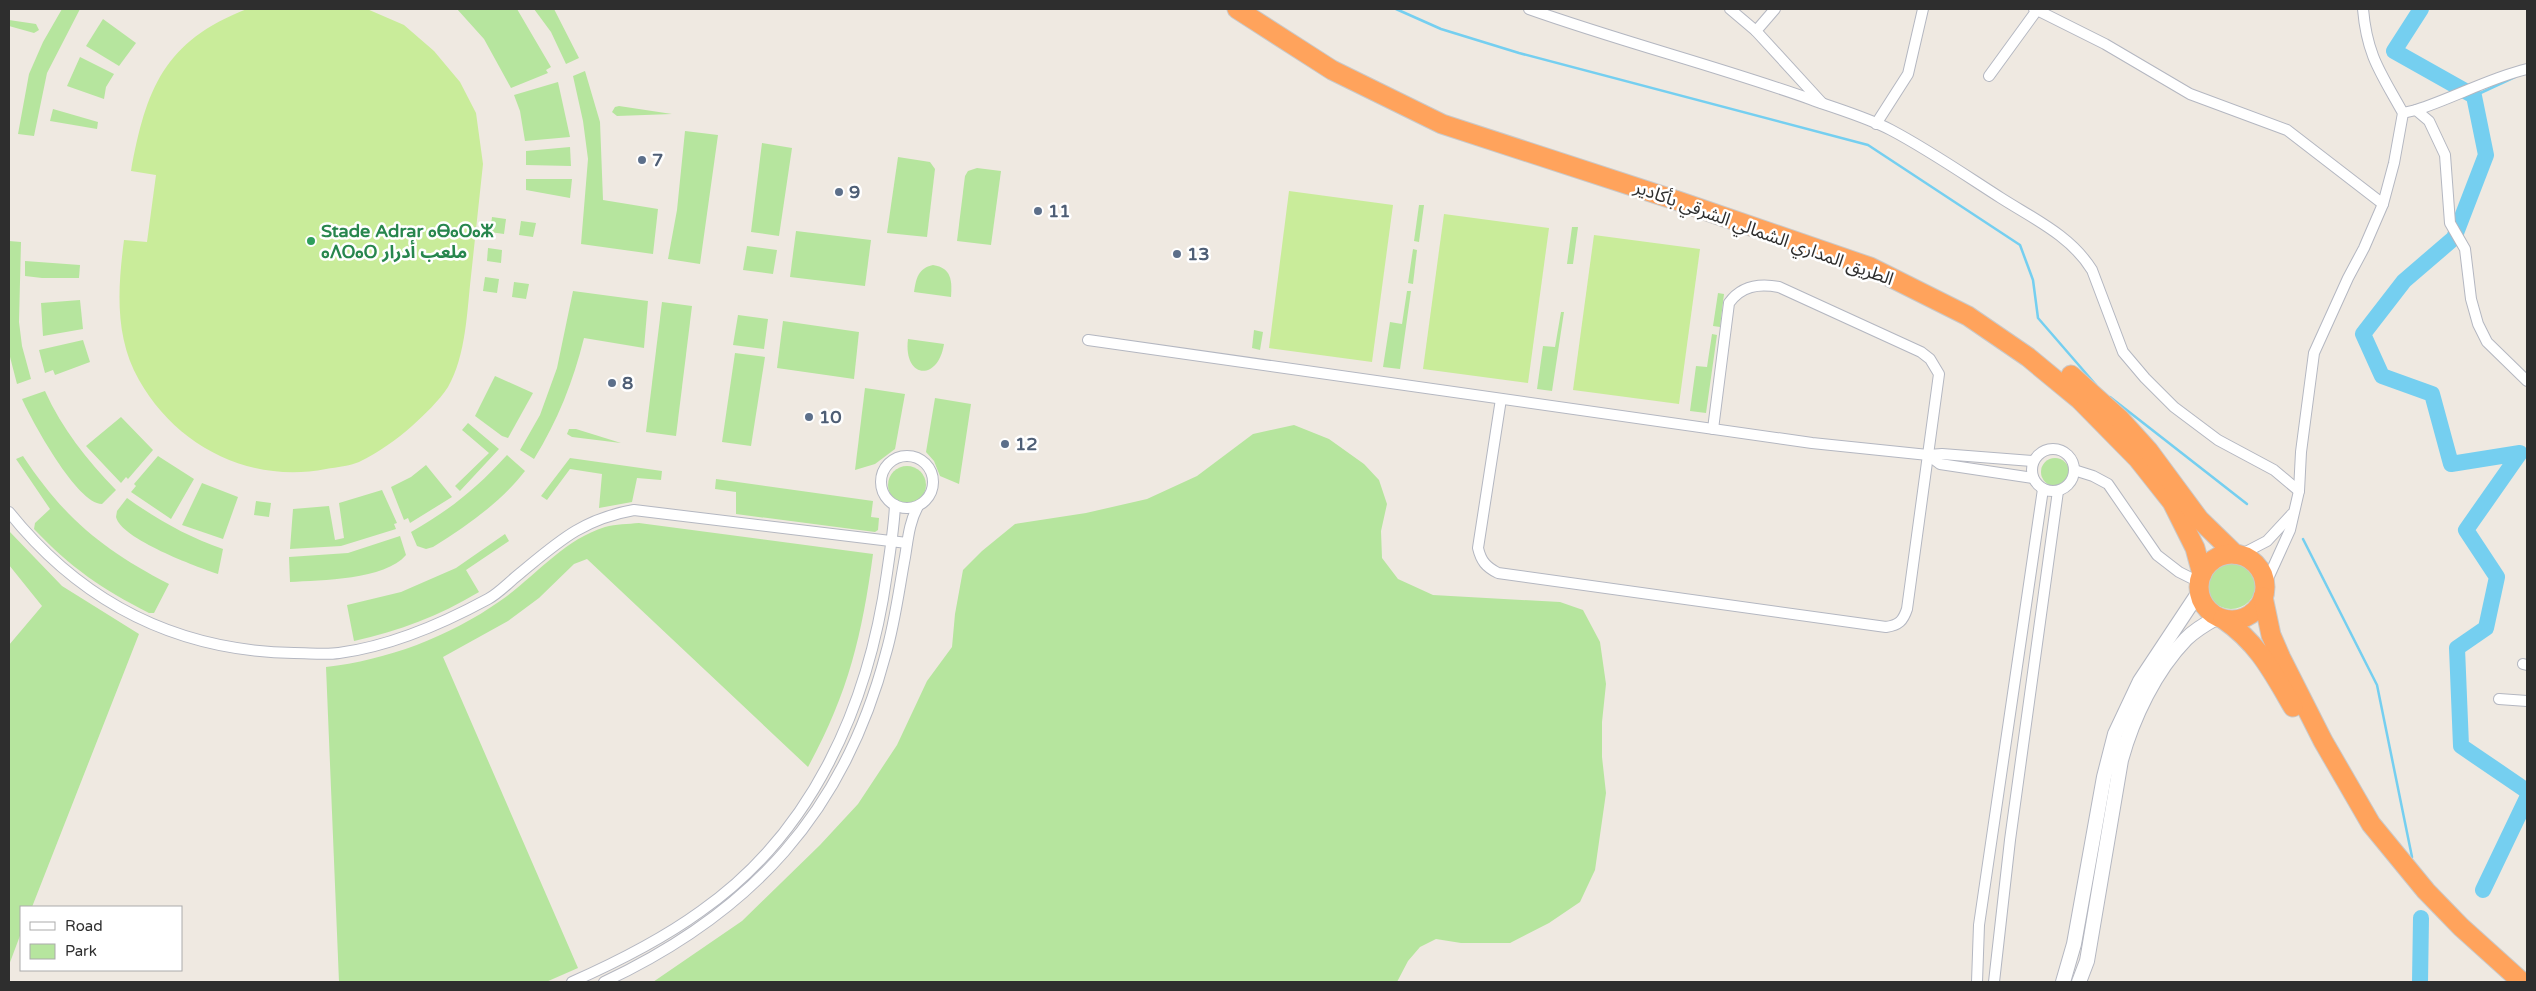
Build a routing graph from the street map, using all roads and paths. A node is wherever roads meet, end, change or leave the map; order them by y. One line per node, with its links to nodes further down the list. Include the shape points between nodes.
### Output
1 (1237, 9): 35 (highway, الطريق المداري الشمالي الشرقي بأكادير, via 1332,70 1442,124 1678,200 1861,264 1968,316 2028,357 2080,400 2138,459 2172,502 2194,548)
2 (1258, 9): 34 (highway, الطريق المداري الشمالي الشرقي بأكادير, via 1344,63 1451,114 1794,227 1936,284 2004,325 2090,391 2148,450 2199,519)
3 (1530, 9): 12 (street, via 1747,76)
4 (1730, 9): 9 (street)
5 (1775, 9): 9 (street)
6 (1923, 9): 15 (street, via 1908,74)
7 (2363, 9): 14 (street, via 2366,35 2378,72)
8 (2036, 10): 11 (street); 16 (street, via 2105,44 2190,94 2287,130)
9 (1756, 31): 12 (street)
10 (2527, 70): 13 (street, via 2500,76)
11 (1989, 76)
12 (1824, 105): 15 (street)
13 (2416, 110): 14 (street); 18 (street, via 2429,121 2445,154 2447,200 2453,229 2465,249 2478,324 2487,342)
14 (2402, 112): 16 (street, via 2394,163)
15 (1876, 124): 27 (street, via 2064,238 2092,270 2123,352 2145,378 2174,407 2218,440 2274,470)
16 (2382, 204): 27 (street, via 2314,353)
17 (1088, 340): 19 (street)
18 (2527, 381)
19 (1502, 400): 20 (street); 21 (street, via 1478,548 1484,564 1490,569 1498,573 1886,627 1896,626 1902,621 1907,609)
20 (1713, 429): 21 (street); 21 (street, via 1729,303 1736,294 1760,285 1779,287 1922,352 1936,367 1939,374)
21 (1928, 455): 22 (street); 24 (street, via 1940,464)
22 (2032, 461): 23 (street, via 2041,453 2055,449 2069,456); 24 (street)
23 (2074, 470): 26 (street, via 2070,483); 35 (street, via 2108,484 2157,555)
24 (2033, 478): 25 (street)
25 (2043, 489): 26 (street); 42 (street, via 1979,925)
26 (2058, 491): 43 (street)
27 (2299, 491): 31 (street)
28 (895, 505): 29 (street); 29 (street, via 882,490 882,474 894,459 911,456 924,462 932,474 929,496); 32 (street)
29 (918, 506): 33 (street, via 910,521)
30 (9, 512): 32 (street, via 55,563 83,586 115,605 152,624 191,638 232,648 273,652 338,654 404,638 490,598 585,524 634,510)
31 (2294, 512): 34 (street, via 2274,536); 36 (street, via 2290,530)
32 (891, 541): 33 (street); 40 (street, via 881,618 865,678 849,724 825,772 795,817 755,865 702,911 638,950)
33 (907, 544): 41 (street, via 887,652 874,693 852,751 817,811 774,864 719,915 657,955)
34 (2238, 555): 35 (highway, via 2215,559); 36 (highway, via 2257,565)
35 (2200, 583): 37 (highway, via 2203,602); 44 (street, via 2140,681 2115,734 2104,777 2074,944)
36 (2264, 591): 37 (highway, via 2258,607 2248,616); 47 (highway, via 2271,635 2281,658 2323,741 2371,824 2426,891)
37 (2221, 618): 45 (street, via 2194,632 2176,650 2145,698 2131,728 2121,760 2087,961); 46 (highway, via 2242,631 2255,645 2341,798 2390,866 2450,934)
38 (2499, 699): 39 (street)
39 (2527, 701)
40 (572, 982)
41 (604, 982)
42 (1977, 982)
43 (1994, 982)
44 (2063, 982)
45 (2079, 982)
46 (2505, 982)
47 (2522, 982)

